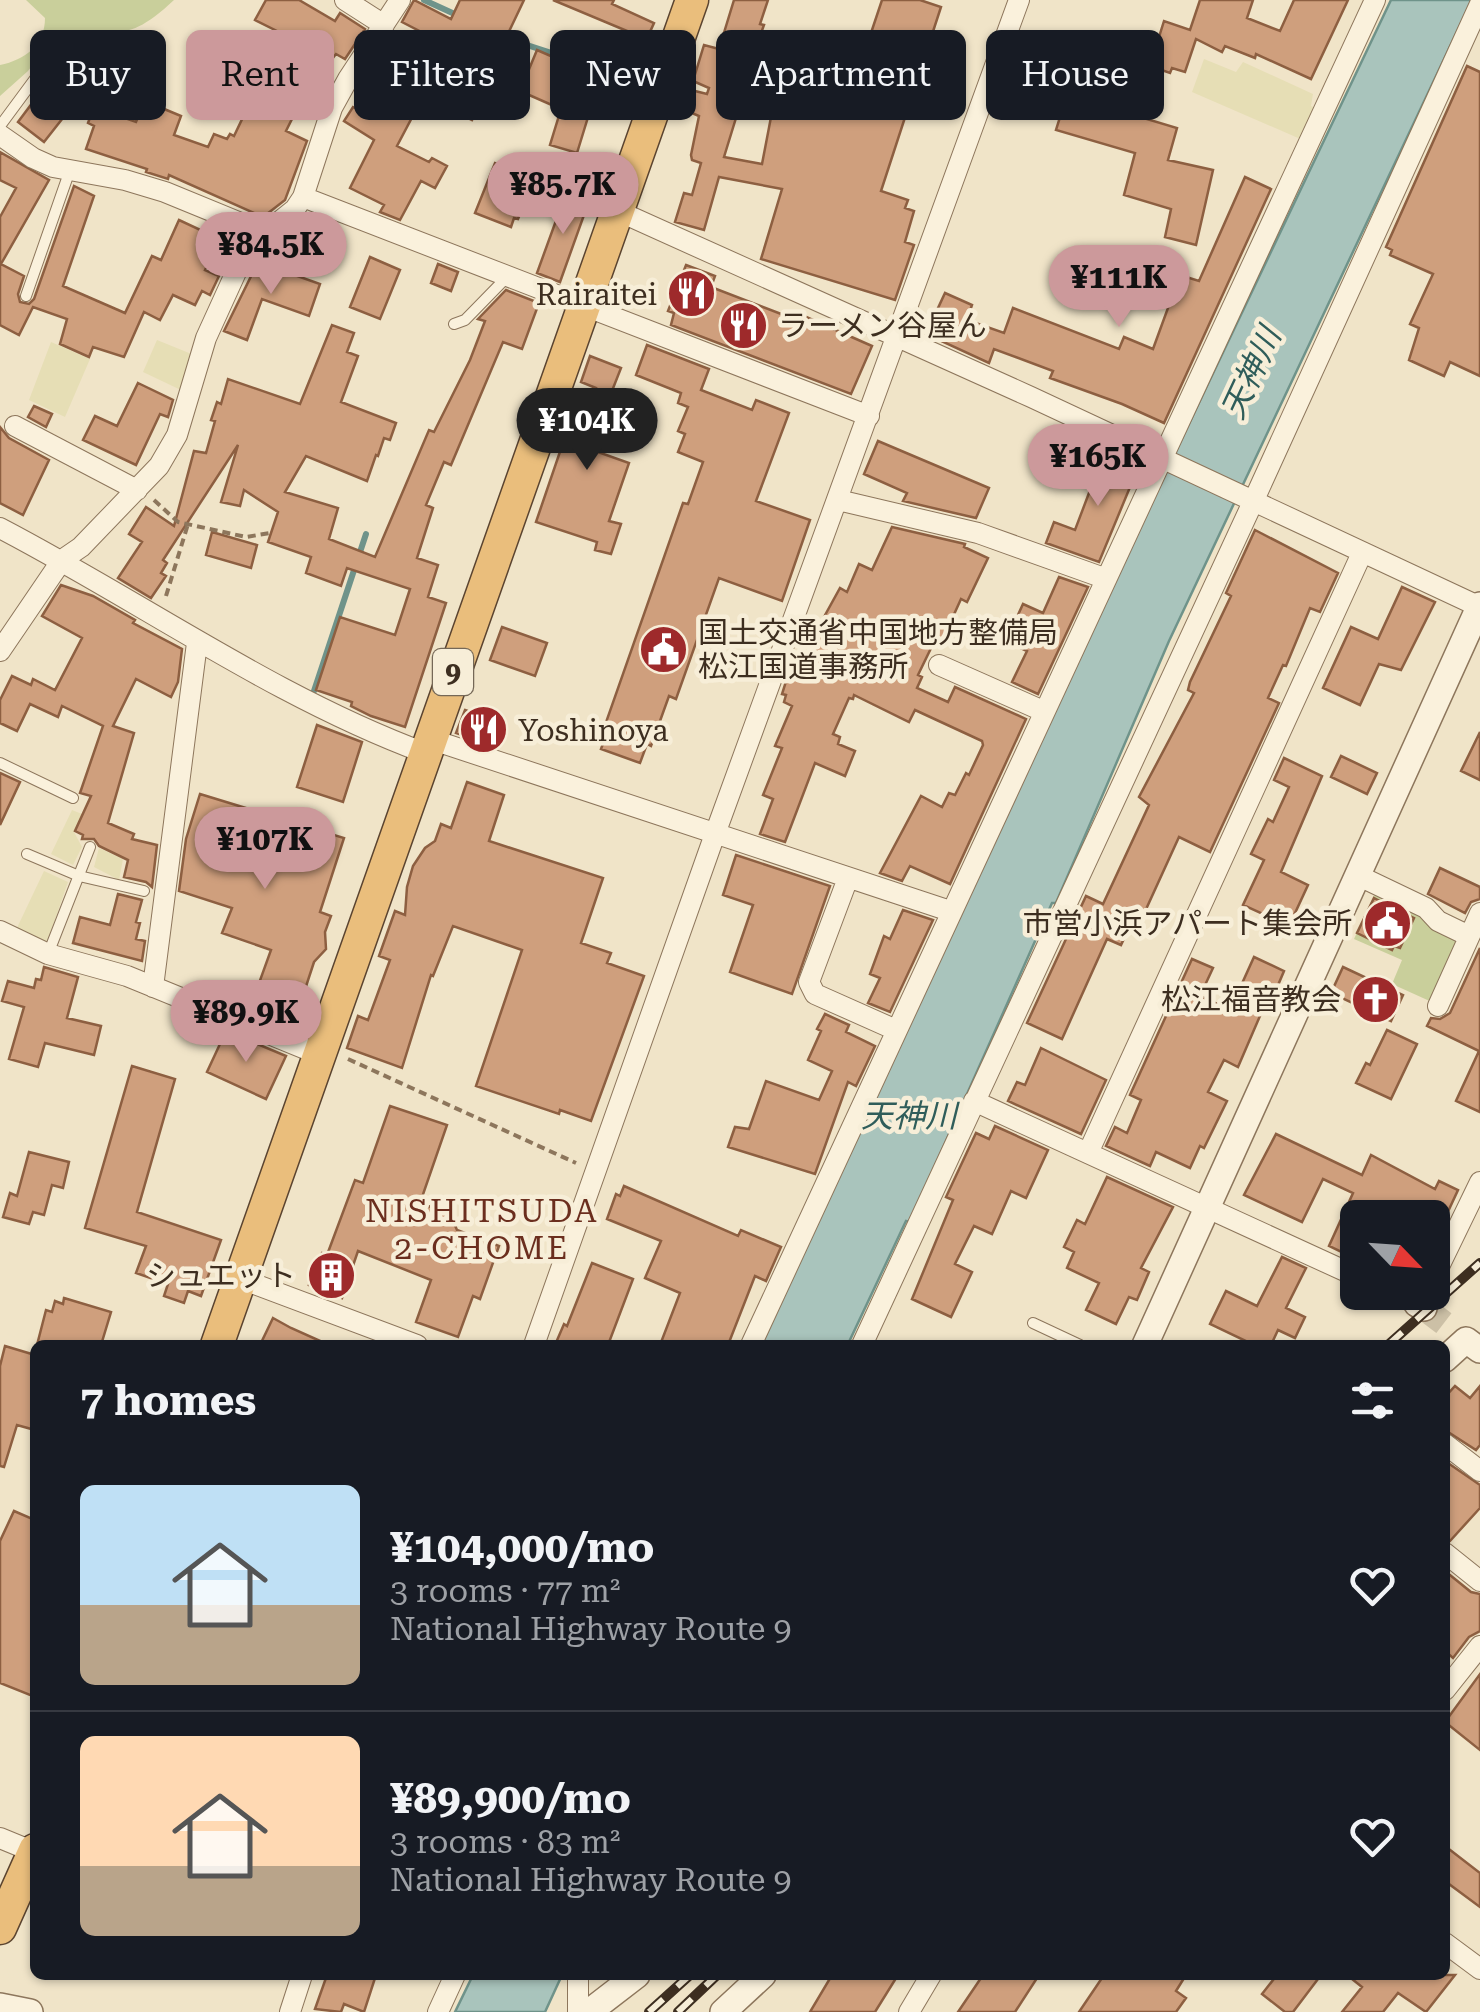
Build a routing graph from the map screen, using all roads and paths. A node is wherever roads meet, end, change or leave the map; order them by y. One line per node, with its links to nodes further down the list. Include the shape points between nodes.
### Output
1 (345, 0): 7 (street)
2 (400, 0): 7 (street)
3 (692, 0): 13 (highway, 9)
4 (1019, 0): 19 (street)
5 (1375, 0): 22 (street)
6 (1480, 4): 25 (street)
7 (384, 25): 12 (street, via 332,108)
8 (30, 85): 9 (lane)
9 (0, 126)
10 (0, 134): 11 (street, via 32,158)
11 (70, 170): 14 (street, via 165,192); 16 (lane)
12 (303, 197): 14 (street); 15 (street)
13 (618, 210): 17 (highway, 9); 19 (street)
14 (264, 233): 23 (street, via 242,258 206,338 177,435)
15 (508, 276): 17 (street); 18 (lane)
16 (26, 296)
17 (584, 305): 20 (street); 38 (highway, 9)
18 (454, 324)
19 (897, 339): 20 (street); 22 (street)
20 (869, 416): 24 (street)
21 (15, 426): 23 (street)
22 (1164, 460): 25 (street); 31 (street)
23 (137, 490): 26 (path); 30 (street)
24 (838, 500): 31 (street, via 978,533); 41 (street)
25 (1250, 500): 29 (street); 57 (street)
26 (188, 524): 28 (path, via 246,537); 33 (path)
27 (0, 528): 30 (street)
28 (270, 533)
29 (1362, 553): 32 (street); 58 (street)
30 (62, 560): 33 (street); 35 (street)
31 (1104, 578): 37 (street)
32 (1480, 607): 44 (street)
33 (156, 618): 34 (street)
34 (197, 643): 38 (street, via 340,717); 53 (street)
35 (0, 651)
36 (939, 665): 37 (street)
37 (1042, 711): 48 (street)
38 (428, 746): 41 (street); 56 (highway, 9)
39 (0, 763): 40 (lane)
40 (73, 798)
41 (715, 834): 46 (street); 59 (street)
42 (90, 847): 45 (lane)
43 (27, 854): 45 (lane)
44 (1357, 875): 51 (street); 61 (street)
45 (79, 876): 47 (lane); 52 (lane)
46 (848, 878): 48 (street); 55 (street, via 809,982 814,994)
47 (144, 891)
48 (950, 911): 55 (street)
49 (1480, 913): 51 (street)
50 (0, 932): 52 (street)
51 (1469, 936): 54 (street)
52 (48, 954): 53 (street)
53 (154, 987): 56 (street)
54 (1438, 1006)
55 (896, 1030): 70 (street)
56 (318, 1054): 59 (path, via 342,1056); 64 (highway, 9)
57 (974, 1102): 58 (street); 71 (street)
58 (1088, 1154): 61 (street)
59 (594, 1171): 69 (street)
60 (1480, 1182): 62 (street)
61 (1205, 1207): 63 (street); 73 (street)
62 (1450, 1244)
63 (1340, 1269)
64 (241, 1278): 67 (highway, 9); 68 (street)
65 (1033, 1323): 72 (lane)
66 (1469, 1336): 74 (street)
67 (219, 1340)
68 (404, 1340)
69 (536, 1340)
70 (753, 1340)
71 (864, 1340)
72 (1069, 1340)
73 (1146, 1340)
74 (1450, 1354)
75 (1450, 1448): 76 (street)
76 (1480, 1471)
77 (1450, 1557): 78 (street)
78 (1480, 1581)
79 (1480, 1646): 80 (street)
80 (1453, 1664)
81 (0, 1838): 82 (street)
82 (30, 1849)
83 (30, 1862): 84 (highway)
84 (0, 1928)
85 (1450, 1947): 86 (street)
86 (1480, 1969)
87 (300, 1980): 95 (street)
88 (447, 1980): 96 (street)
89 (578, 1980): 97 (street)
90 (631, 1980): 98 (street)
91 (758, 1980): 99 (street)
92 (928, 1980): 100 (street)
93 (0, 2006): 94 (street)
94 (30, 2012)
95 (290, 2012)
96 (438, 2012)
97 (578, 2012)
98 (589, 2012)
99 (724, 2012)
100 (909, 2012)

